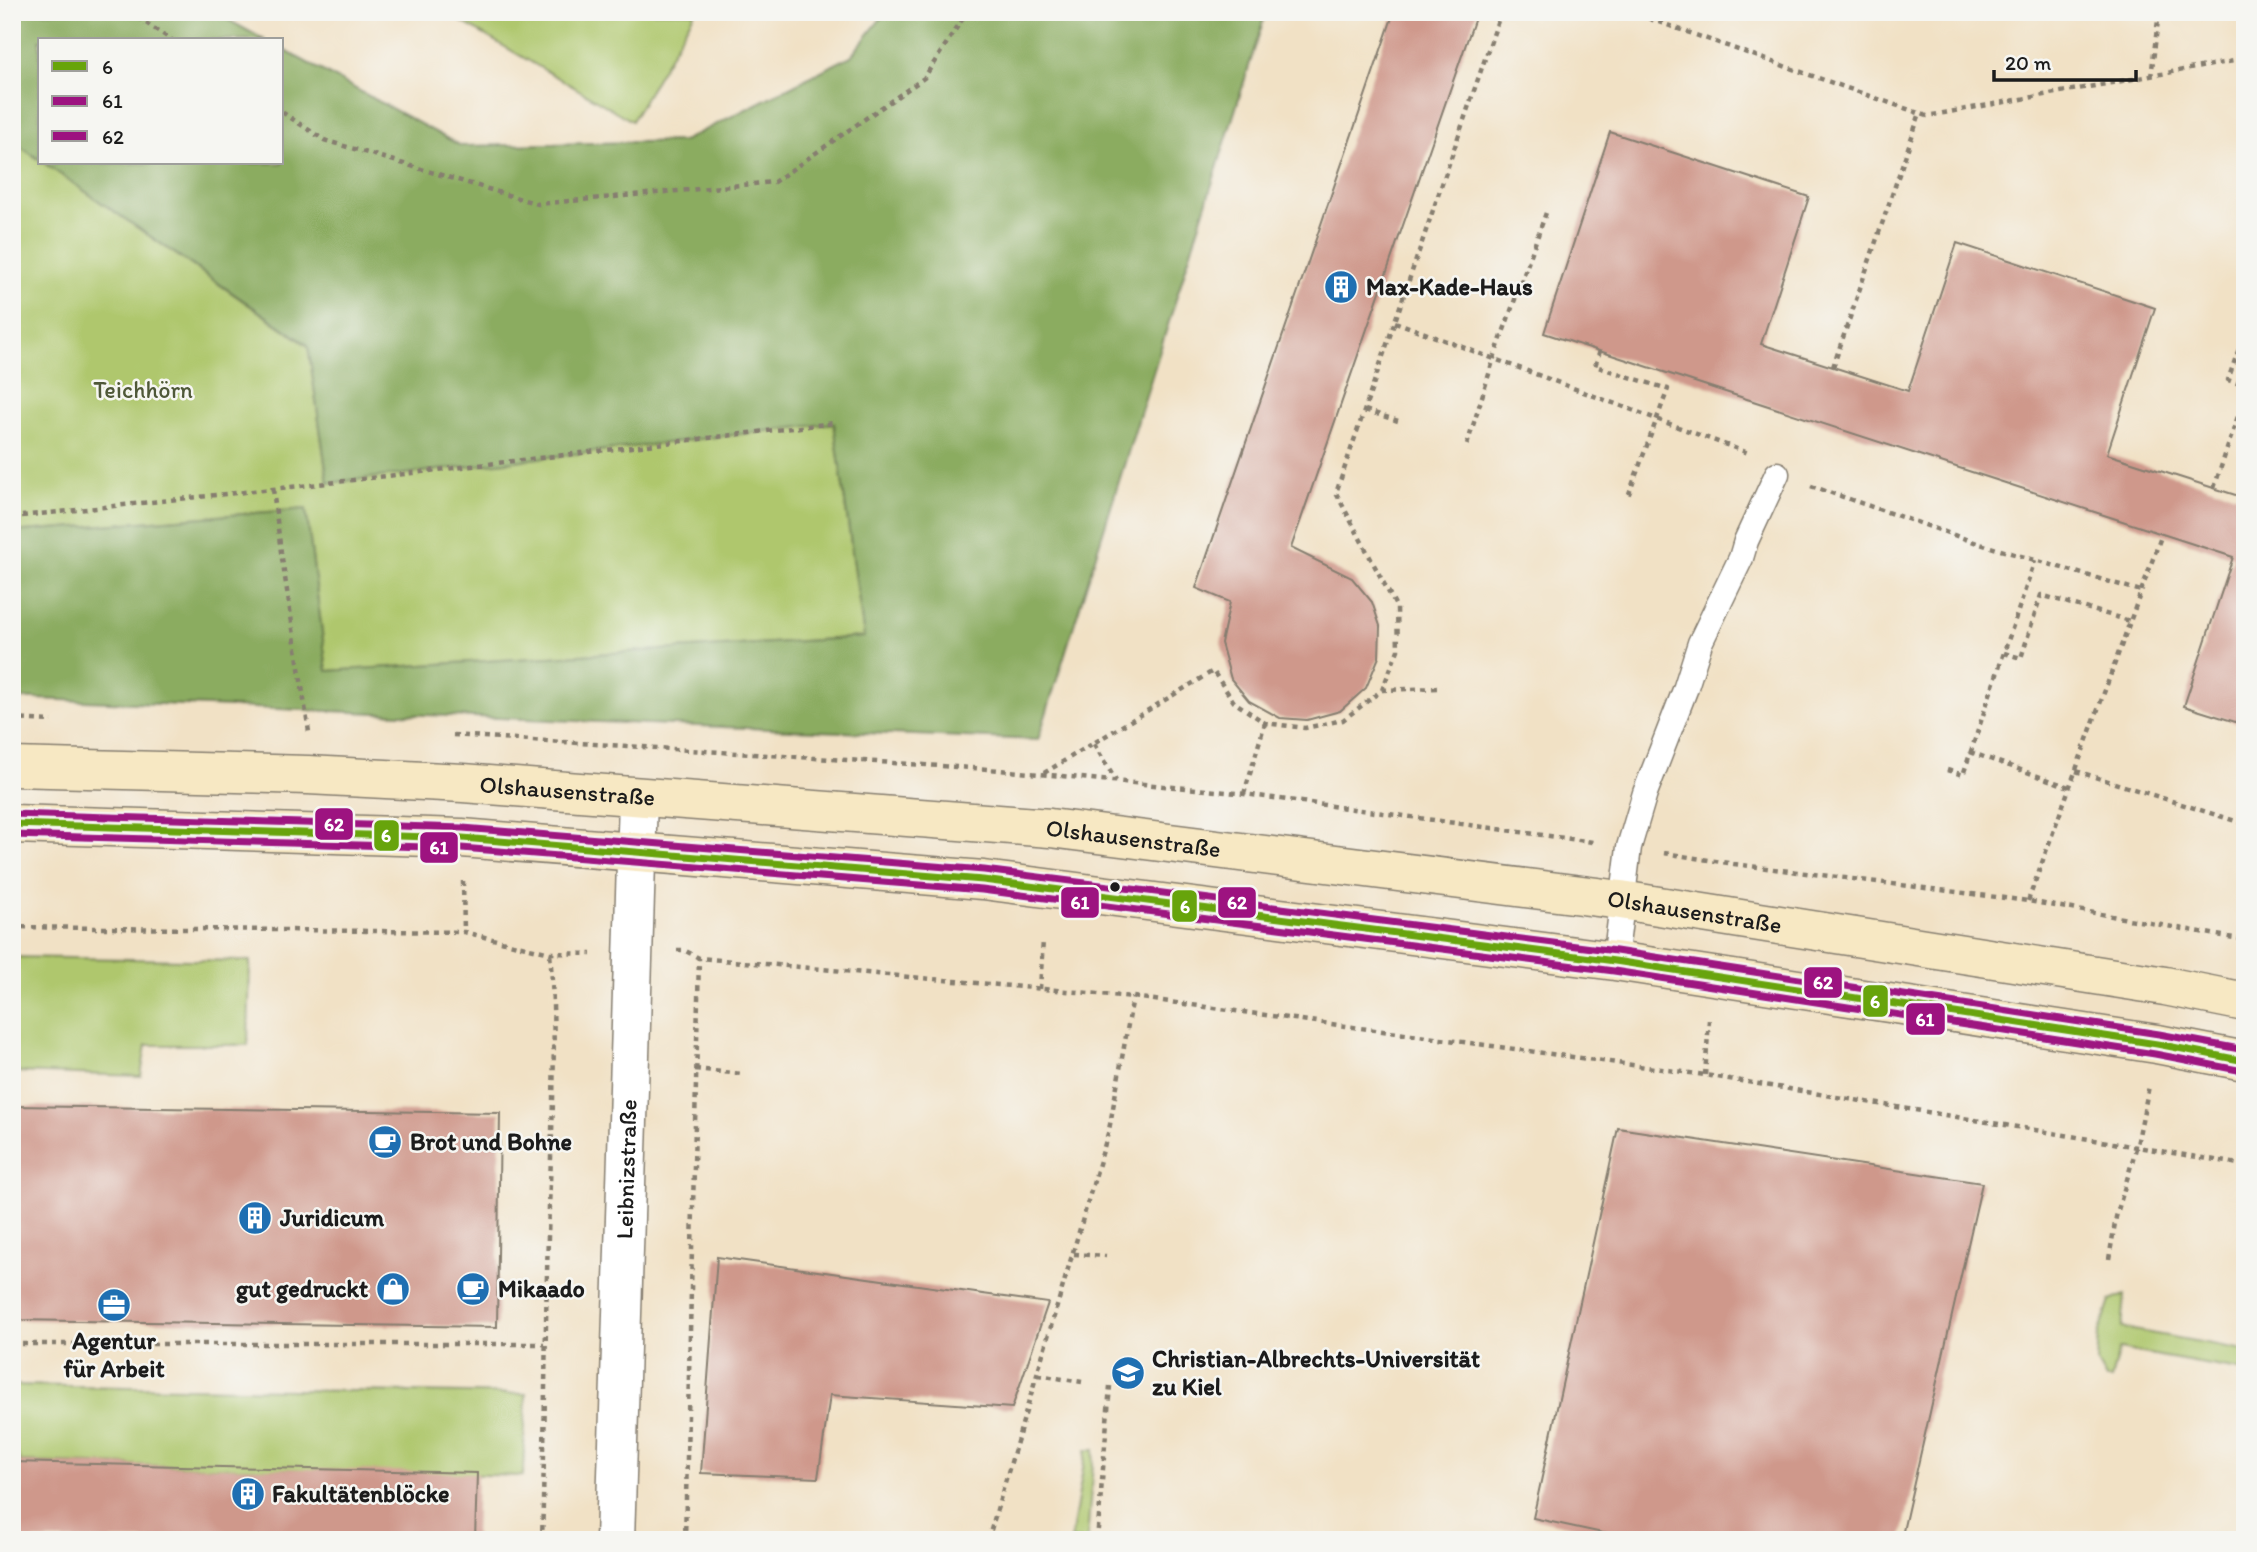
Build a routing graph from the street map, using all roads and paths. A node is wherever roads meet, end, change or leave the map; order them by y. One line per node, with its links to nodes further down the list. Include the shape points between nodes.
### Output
1 (129, 12): 6 (path)
2 (968, 12): 9 (path, via 923,78 774,182 538,204 324,140)
3 (1501, 12): 12 (path)
4 (1630, 12): 10 (path)
5 (2159, 12): 8 (path)
6 (169, 38)
7 (2245, 60): 8 (path)
8 (2151, 77): 10 (path, via 1927,116)
9 (284, 113)
10 (1920, 113): 16 (path)
11 (1547, 210): 15 (path)
12 (1395, 323): 15 (path); 19 (path)
13 (2245, 331): 17 (path, via 2228,380)
14 (1600, 351): 20 (path, via 1595,366 1668,389)
15 (1494, 359): 20 (path); 23 (path)
16 (1833, 367)
17 (2245, 386)
18 (2245, 395): 25 (path)
19 (1365, 410): 21 (path); 35 (path, via 1336,493 1397,608 1398,650)
20 (1657, 419): 24 (path, via 1755,456); 27 (path)
21 (1398, 421)
22 (834, 422): 26 (path)
23 (1467, 445)
24 (1777, 474): 30 (path); 51 (lane, via 1700,643 1645,793 1629,847)
25 (2214, 488)
26 (273, 489): 28 (path); 42 (path, via 309,730)
27 (1626, 499)
28 (12, 517)
29 (2162, 534): 31 (path)
30 (2035, 560): 31 (path); 33 (path)
31 (2141, 591): 32 (path)
32 (2130, 621): 33 (path, via 2041,595 2021,658); 41 (path)
33 (2004, 653): 38 (path)
34 (1439, 688): 35 (path)
35 (1382, 690): 36 (path, via 1343,720 1305,728)
36 (1265, 723): 37 (path, via 1234,702 1213,671); 46 (path)
37 (1094, 744): 43 (path); 44 (path)
38 (1970, 752): 40 (path, via 1963,775); 45 (path)
39 (12, 767): 42 (street, Olshausenstraße)
40 (1947, 770)
41 (2076, 771): 45 (path); 49 (path)
42 (308, 775): 47 (street, Olshausenstraße)
43 (1043, 775)
44 (1116, 781)
45 (2070, 787): 52 (path)
46 (1244, 794)
47 (638, 798): 50 (street, Leibnizstraße); 51 (street, Olshausenstraße, via 1051,828)
48 (12, 824): 50 (street, via 462,838)
49 (2245, 824)
50 (636, 851): 56 (street, Leibnizstraße); 58 (street, via 983,880)
51 (1621, 900): 58 (lane); 61 (street, Olshausenstraße)
52 (2028, 901)
53 (12, 927): 55 (path, via 464,932)
54 (1043, 940): 59 (path)
55 (550, 953): 56 (path); 74 (path, via 555,1011)
56 (632, 954): 57 (path, via 684,950); 79 (street, Leibnizstraße)
57 (699, 958): 59 (path); 64 (path)
58 (1615, 961): 63 (street)
59 (1040, 989): 60 (path)
60 (1133, 997): 66 (path); 70 (path, via 1109,1130)
61 (2245, 1002)
62 (1709, 1021): 66 (path)
63 (2245, 1061)
64 (695, 1069): 65 (path); 80 (path)
65 (742, 1074)
66 (1705, 1075): 68 (path)
67 (2147, 1092): 68 (path)
68 (2137, 1145): 69 (path); 72 (path)
69 (2245, 1165)
70 (1073, 1254): 71 (path); 75 (path)
71 (1106, 1256)
72 (2109, 1259)
73 (12, 1344): 74 (path)
74 (544, 1344): 78 (path)
75 (1038, 1375): 76 (path); 81 (path)
76 (1082, 1382)
77 (1110, 1386): 82 (path)
78 (542, 1540)
79 (615, 1540)
80 (685, 1540)
81 (988, 1540)
82 (1097, 1540)

